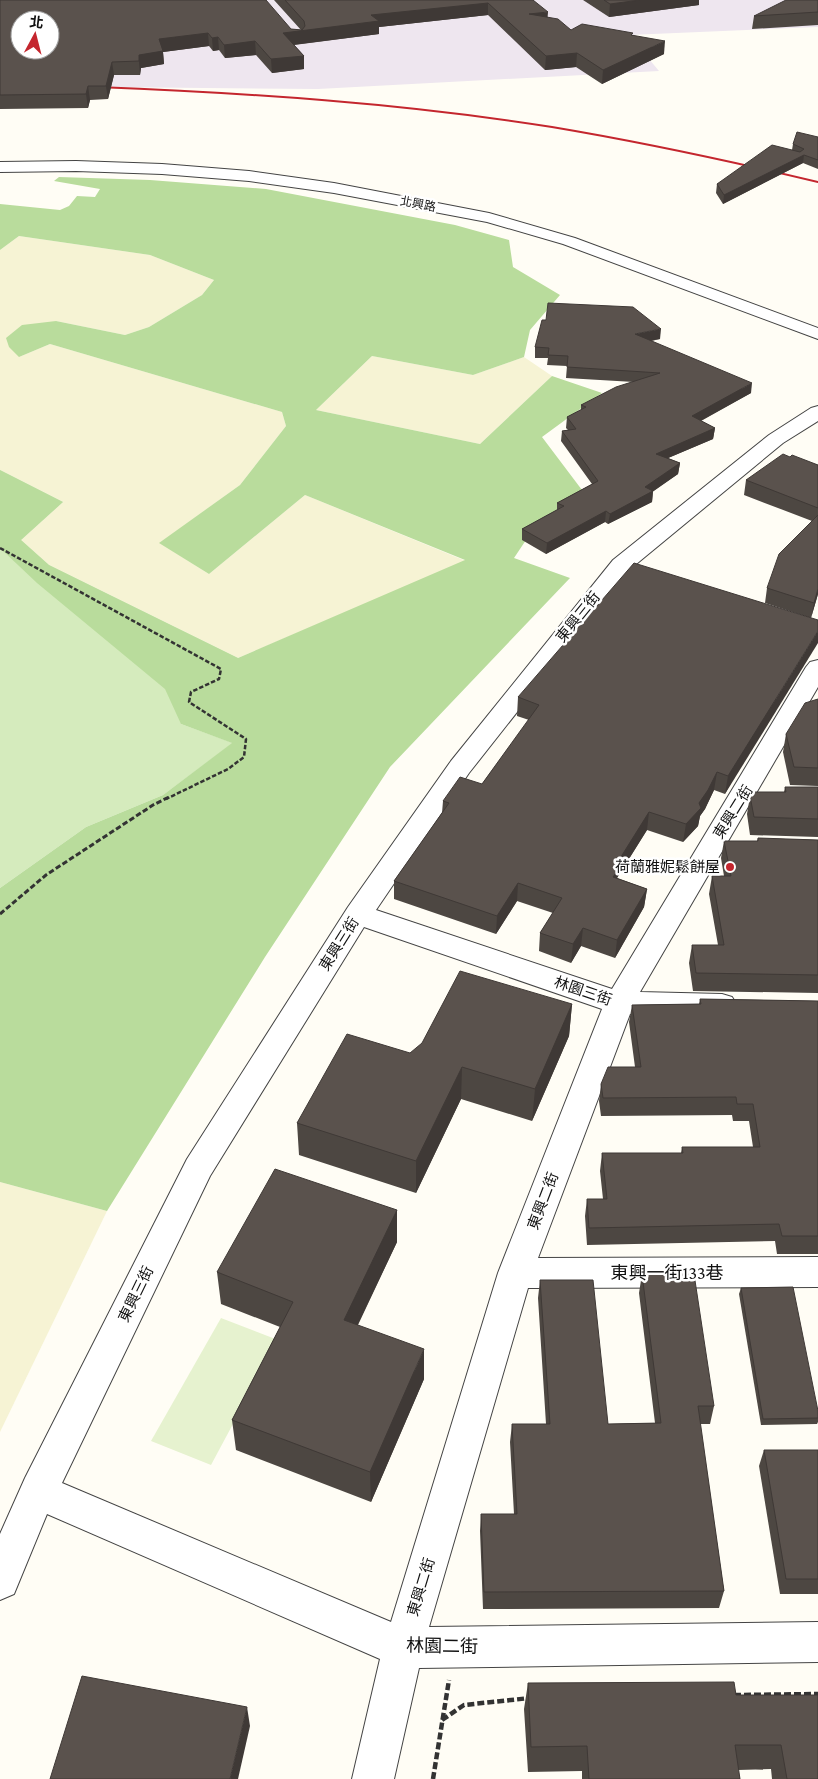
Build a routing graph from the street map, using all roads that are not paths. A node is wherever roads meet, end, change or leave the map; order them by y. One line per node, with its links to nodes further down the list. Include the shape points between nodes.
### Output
1 (0, 167): 2 (street, 北興路, via 162,169 249,176 334,188 488,218 570,241)
2 (818, 334)
3 (818, 412): 4 (street, 東興三街, via 776,439)
4 (621, 565): 5 (street); 7 (street, 東興三街, via 460,767)
5 (649, 574)
6 (818, 667): 8 (street, 東興二街, via 759,794)
7 (358, 914): 8 (street, 林園三街); 12 (street, 東興三街, via 198,1168)
8 (620, 1003): 9 (street, 林園三街); 11 (street, 東興二街)
9 (748, 1005)
10 (818, 1272): 11 (street, 東興一街133巷)
11 (515, 1274): 15 (street, 東興二街)
12 (38, 1491): 13 (street, 東興三街); 15 (street, 林園二街)
13 (0, 1580)
14 (818, 1642): 15 (street, 林園二街)
15 (403, 1648): 16 (street, 東興二街)
16 (373, 1779)

